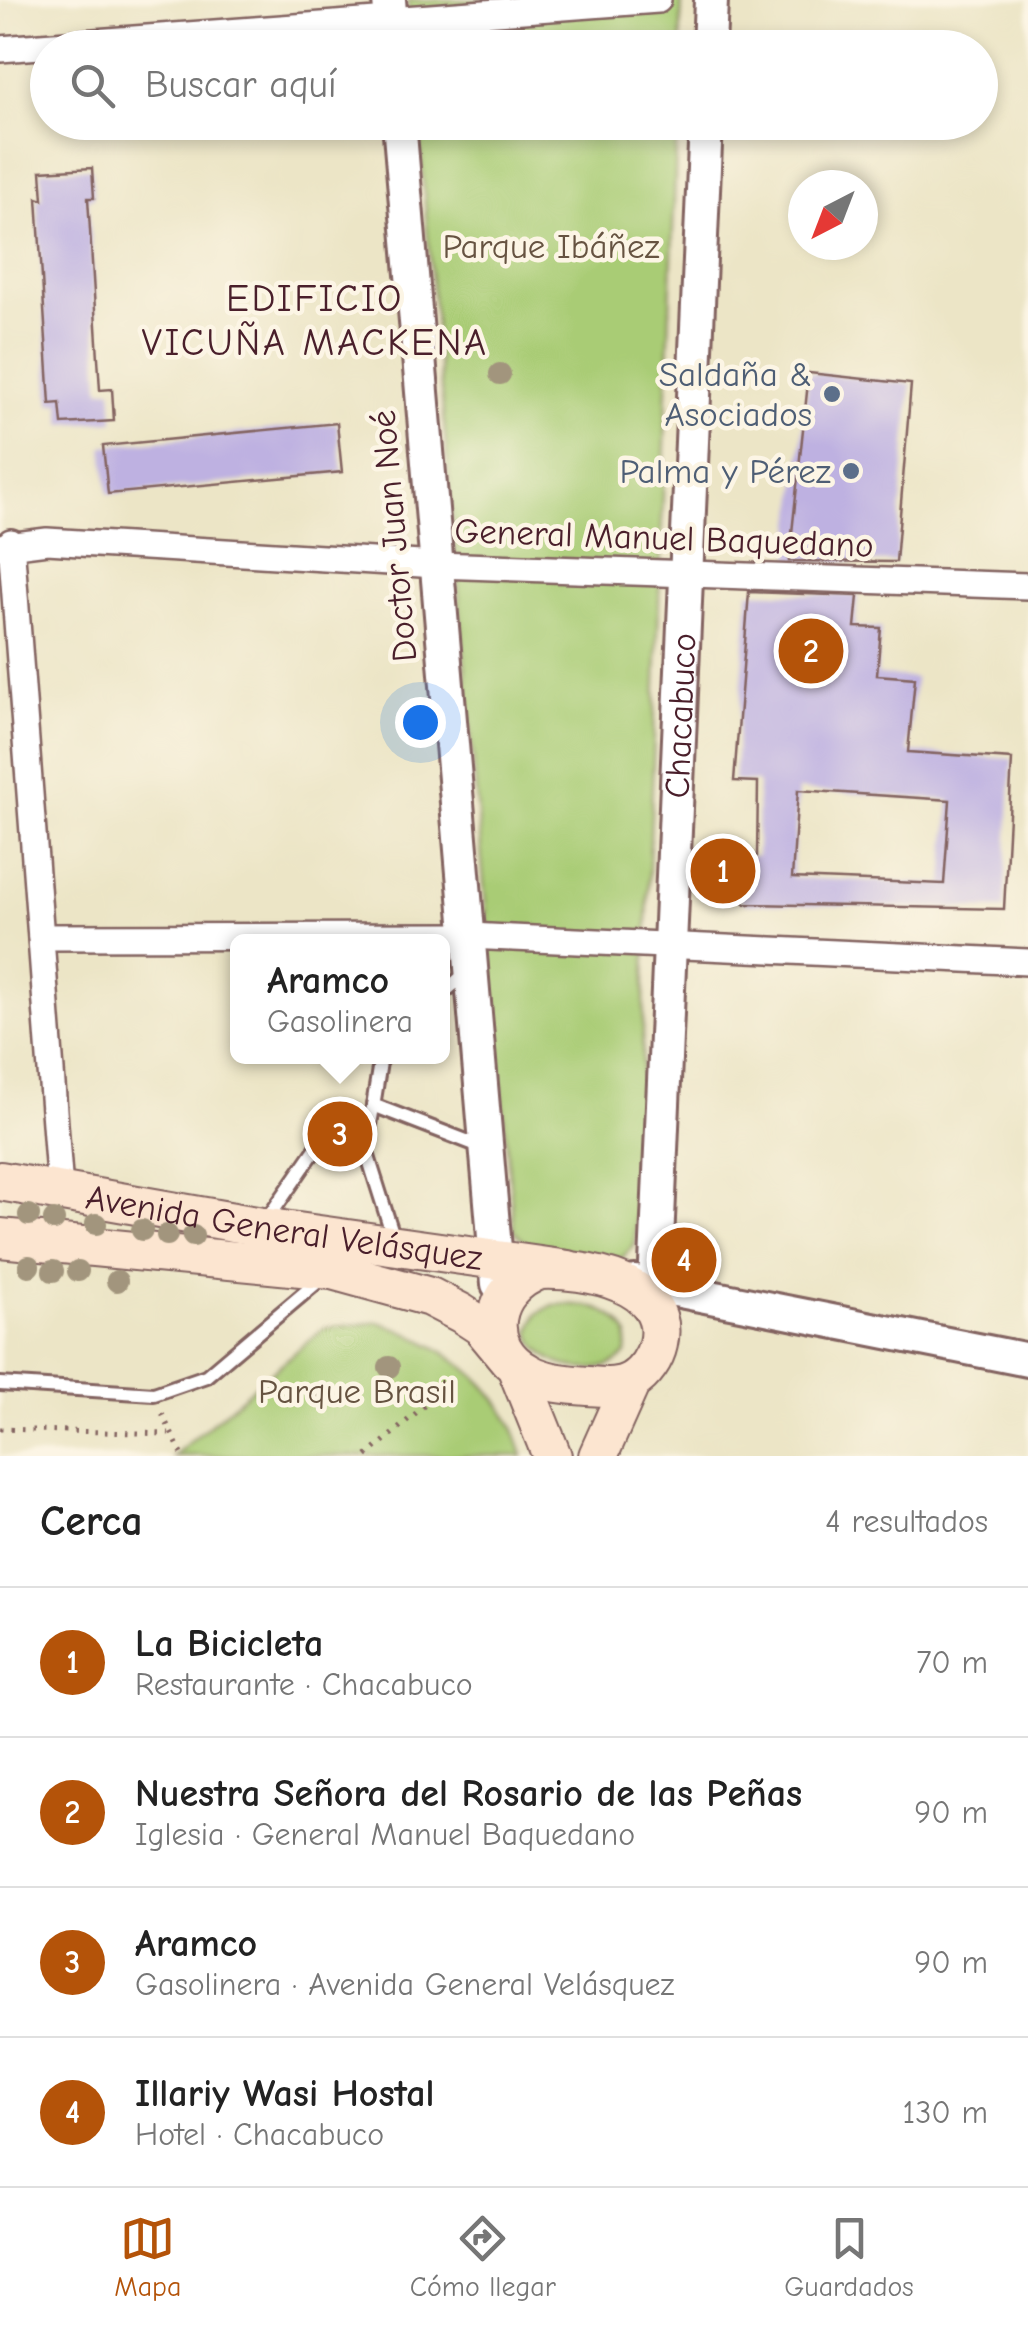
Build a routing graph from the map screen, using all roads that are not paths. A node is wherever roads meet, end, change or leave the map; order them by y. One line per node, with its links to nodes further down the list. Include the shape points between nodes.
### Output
1 (658, 0): 3 (street)
2 (711, 0): 5 (street)
3 (391, 22): 4 (street)
4 (275, 30)
5 (710, 30)
6 (30, 47): 7 (street)
7 (0, 49)
8 (401, 140): 11 (street, Doctor Juan Noé)
9 (705, 140): 12 (street, Chacabuco)
10 (5, 545): 11 (street, General Manuel Baquedano); 16 (street)
11 (437, 565): 12 (street, General Manuel Baquedano); 15 (street, Doctor Juan Noé)
12 (686, 574): 13 (street, General Manuel Baquedano); 18 (street, Chacabuco)
13 (1028, 586)
14 (450, 936): 15 (street)
15 (469, 936): 18 (street); 20 (street, Doctor Juan Noé)
16 (41, 937): 17 (street); 27 (street)
17 (230, 937)
18 (670, 945): 19 (street); 34 (street, Chacabuco)
19 (1028, 962)
20 (471, 969): 21 (lane); 24 (street, Doctor Juan Noé)
21 (450, 987)
22 (379, 1064): 23 (lane)
23 (373, 1104): 24 (lane); 25 (lane)
24 (487, 1148): 31 (street, Doctor Juan Noé)
25 (366, 1150): 28 (lane, via 317,1147); 30 (lane)
26 (0, 1181): 27 (main road, Avenida General Velásquez)
27 (60, 1190): 28 (main road, Avenida General Velásquez)
28 (262, 1227): 30 (main road, Avenida General Velásquez)
29 (0, 1238): 32 (main road, Avenida General Velásquez)
30 (396, 1246): 31 (main road, Avenida General Velásquez)
31 (496, 1261): 33 (main road, Avenida General Velásquez); 35 (street, Doctor Juan Noé)
32 (332, 1270): 37 (main road, Avenida General Velásquez, via 462,1312); 39 (lane, via 206,1376 154,1394)
33 (584, 1273): 34 (main road); 35 (main road, via 527,1275)
34 (654, 1298): 36 (street); 38 (main road, via 658,1348)
35 (500, 1302): 37 (main road, via 496,1330)
36 (1028, 1360)
37 (513, 1362): 38 (main road, via 563,1384); 41 (main road)
38 (631, 1382): 40 (main road)
39 (0, 1384)
40 (601, 1453)
41 (552, 1456)

